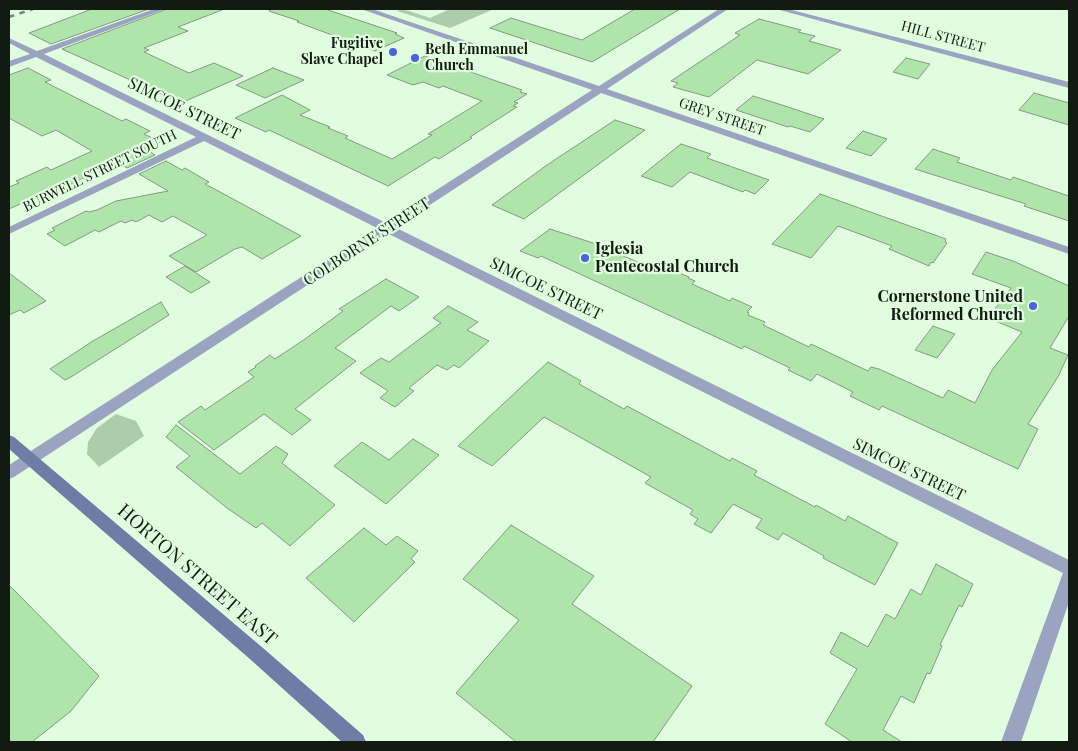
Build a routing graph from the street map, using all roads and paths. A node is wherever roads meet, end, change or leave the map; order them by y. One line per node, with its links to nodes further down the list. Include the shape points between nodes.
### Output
1 (161, 9): 6 (street)
2 (365, 9): 9 (street, GREY STREET)
3 (724, 9): 9 (street, COLBORNE STREET)
4 (780, 9): 8 (street, HILL STREET)
5 (9, 40): 6 (street, SIMCOE STREET)
6 (37, 54): 7 (street); 10 (street, SIMCOE STREET)
7 (9, 64)
8 (1069, 85)
9 (600, 90): 11 (street, COLBORNE STREET); 13 (street, GREY STREET)
10 (204, 137): 11 (street, SIMCOE STREET); 12 (street, BURWELL STREET SOUTH)
11 (388, 228): 15 (street, COLBORNE STREET); 17 (street, SIMCOE STREET)
12 (9, 231)
13 (1069, 251)
14 (9, 441): 15 (main road, HORTON STREET EAST)
15 (30, 460): 16 (street, COLBORNE STREET); 19 (main road, HORTON STREET EAST)
16 (9, 474)
17 (1069, 568)
18 (1069, 578): 20 (street)
19 (356, 742)
20 (1011, 742)

